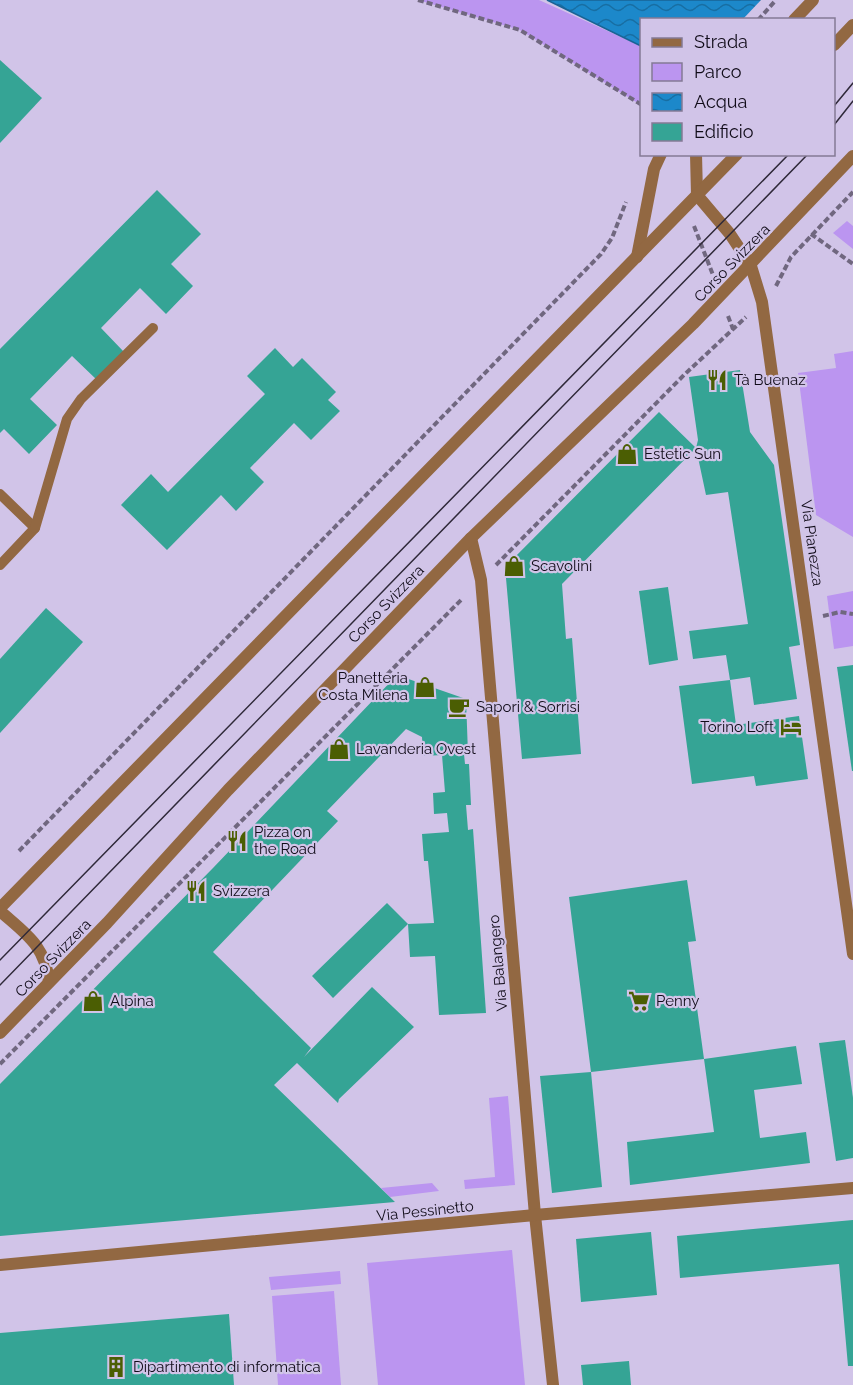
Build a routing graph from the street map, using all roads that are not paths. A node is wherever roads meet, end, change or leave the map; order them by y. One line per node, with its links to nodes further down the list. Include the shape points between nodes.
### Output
1 (813, 0): 2 (street)
2 (796, 18)
3 (851, 27): 4 (street)
4 (835, 44)
5 (660, 156): 10 (street, via 654,169)
6 (696, 156): 9 (street)
7 (735, 156): 9 (street)
8 (853, 156): 11 (street, Corso Svizzera)
9 (697, 195): 10 (street); 11 (street, Via Pianezza)
10 (638, 257): 17 (street)
11 (751, 266): 15 (street, Corso Svizzera); 18 (street, Via Pianezza, via 762,302)
12 (153, 328): 14 (lane, via 81,399 67,419)
13 (0, 494): 14 (lane)
14 (35, 528): 16 (lane)
15 (471, 538): 19 (street, Corso Svizzera); 22 (street, Via Balangero, via 481,580)
16 (0, 565)
17 (0, 910): 19 (street, via 38,945)
18 (853, 954)
19 (49, 982): 20 (street, Corso Svizzera)
20 (0, 1033)
21 (853, 1188): 22 (street, Via Pessinetto)
22 (535, 1215): 23 (street, Via Pessinetto); 24 (street, Via Balangero)
23 (0, 1265)
24 (553, 1385)

